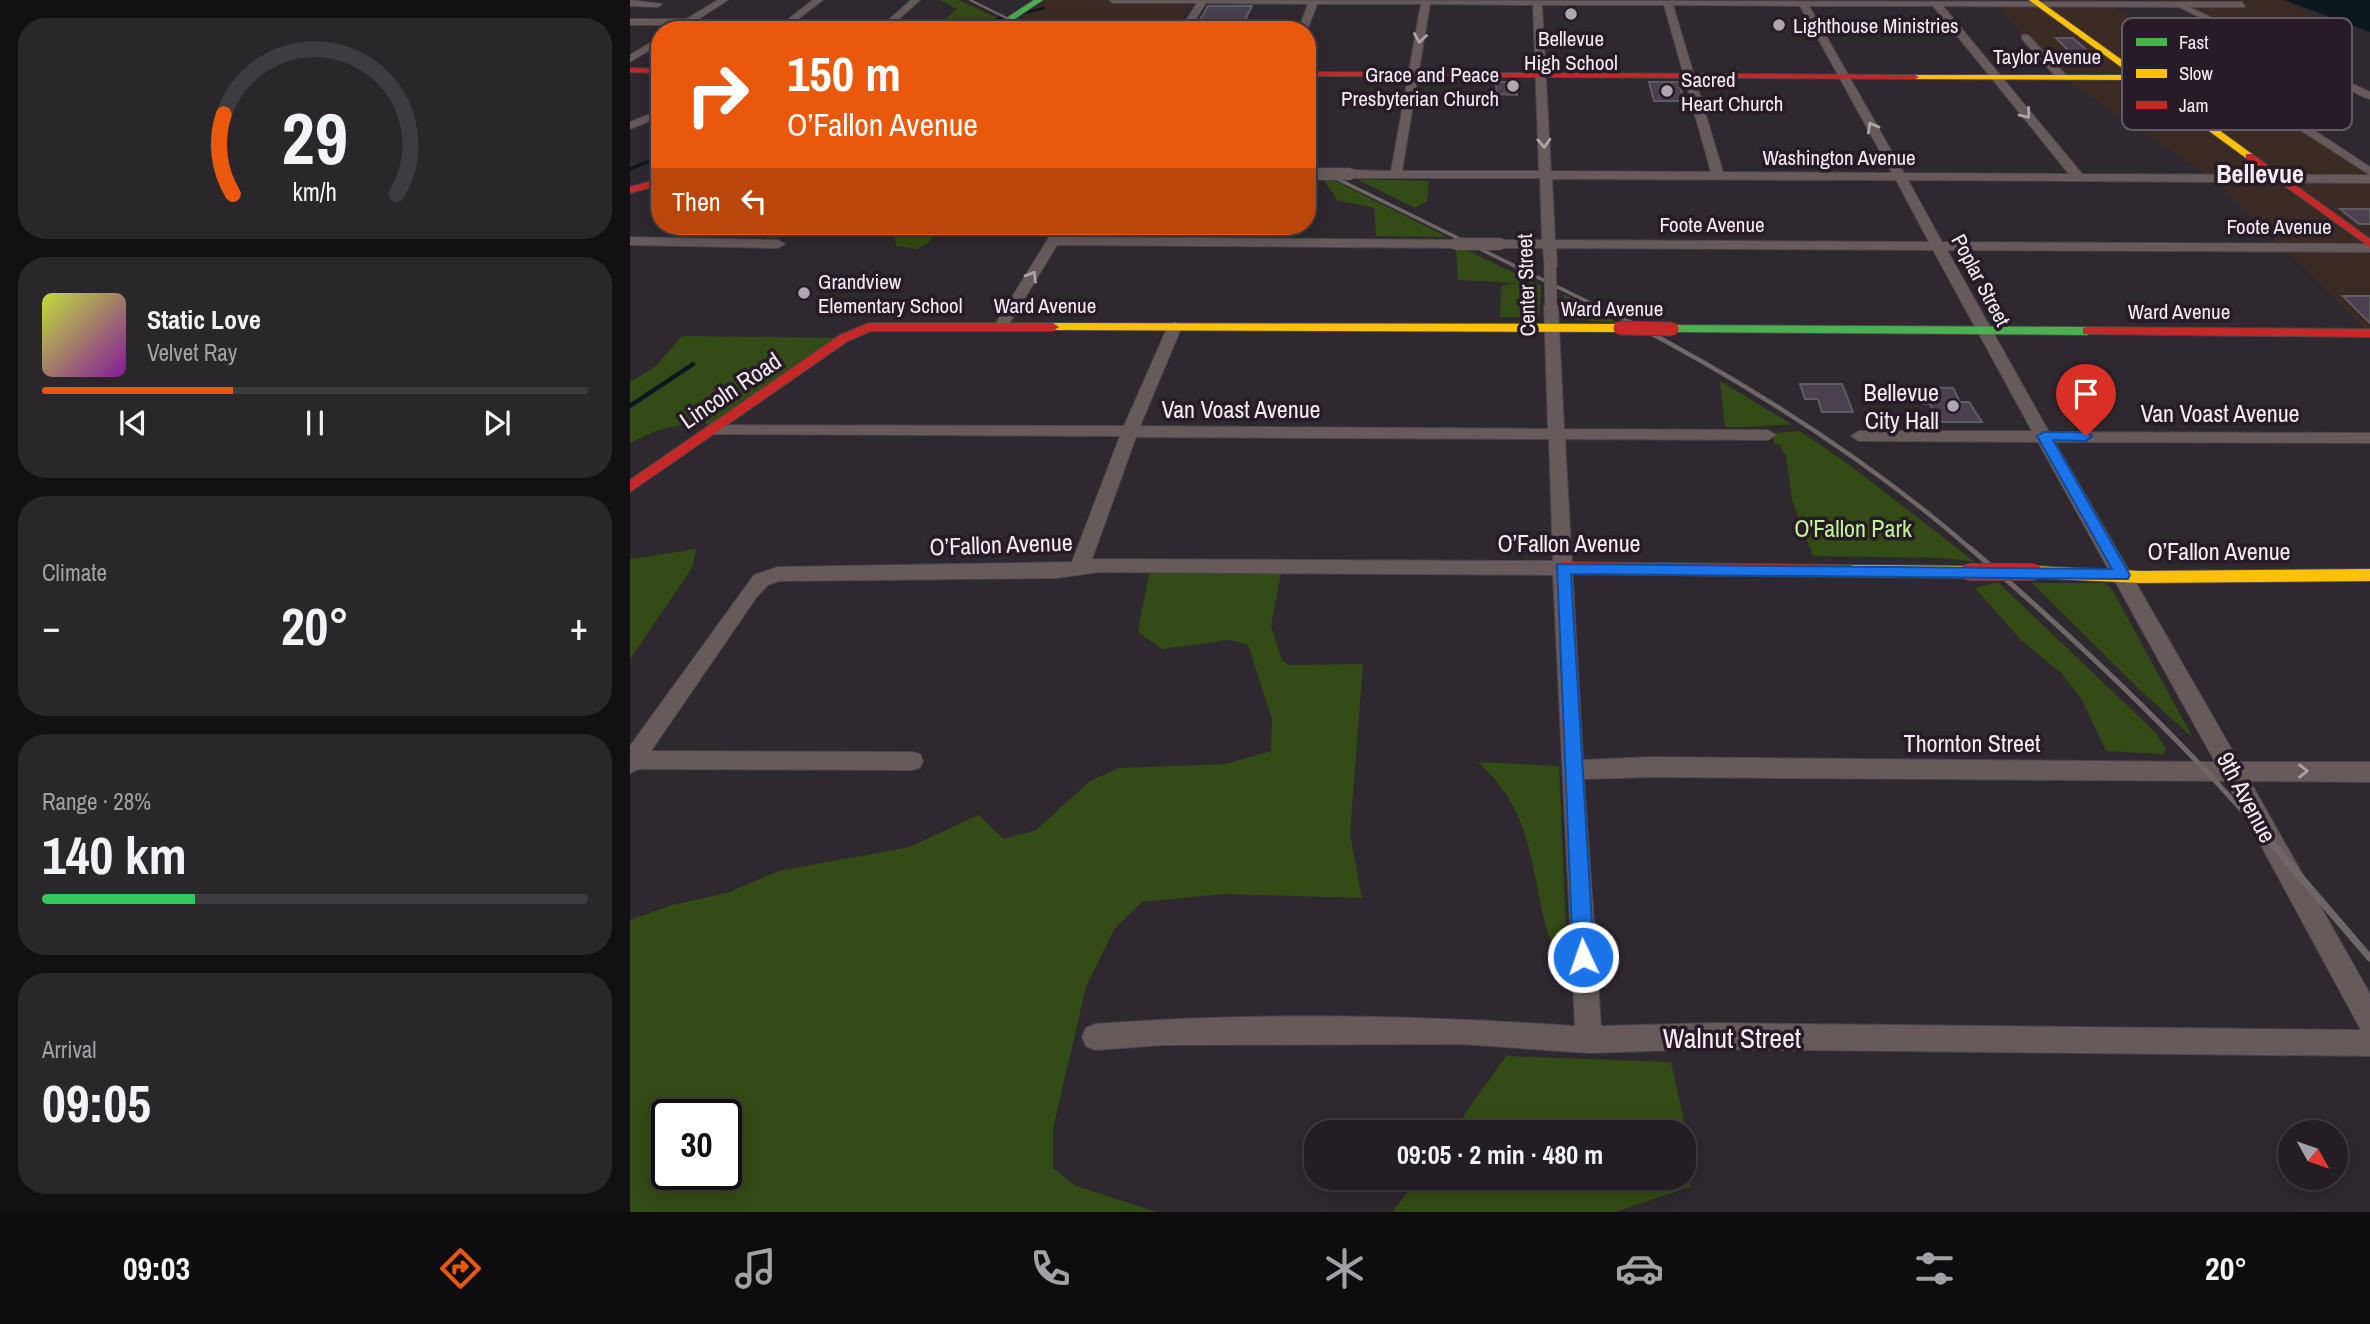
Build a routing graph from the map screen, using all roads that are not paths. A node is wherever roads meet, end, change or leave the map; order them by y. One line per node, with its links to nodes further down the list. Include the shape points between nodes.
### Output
1 (723, 0): 22 (street)
2 (819, 0): 23 (street)
3 (916, 0): 24 (street)
4 (1039, 0): 25 (street)
5 (1113, 0): 7 (street)
6 (2154, 0): 18 (street)
7 (1203, 1): 8 (street); 26 (street)
8 (1314, 1): 9 (street); 27 (street)
9 (1426, 1): 10 (street); 37 (street, one-way to 37)
10 (1537, 1): 13 (street); 38 (street, Center Street)
11 (1699, 1): 13 (street); 16 (street)
12 (2036, 2): 17 (street); 18 (street); 33 (street)
13 (1668, 3): 39 (street)
14 (630, 4): 15 (street)
15 (658, 4)
16 (1804, 4): 17 (street); 40 (street, Poplar Street)
17 (1936, 4): 41 (street)
18 (2164, 5): 19 (street)
19 (2175, 5): 20 (street); 21 (street)
20 (2242, 5)
21 (2203, 18)
22 (690, 21)
23 (790, 21)
24 (892, 21)
25 (1007, 21)
26 (1190, 21)
27 (1306, 21)
28 (630, 22): 29 (street)
29 (651, 22)
30 (2025, 37): 42 (street)
31 (651, 46): 32 (street)
32 (630, 59)
33 (2122, 64)
34 (630, 70): 35 (street)
35 (651, 71)
36 (1316, 74): 37 (street, Taylor Avenue)
37 (1415, 74): 38 (street, Taylor Avenue); 52 (street)
38 (1543, 75): 39 (street, Taylor Avenue); 53 (street, Center Street, one-way to 53)
39 (1690, 76): 40 (street, Taylor Avenue); 54 (street)
40 (1844, 77): 41 (street, Taylor Avenue); 55 (street, Poplar Street, one-way to 40)
41 (1997, 77): 42 (street, Taylor Avenue); 56 (street, one-way to 56)
42 (2062, 77): 43 (street, Taylor Avenue)
43 (2122, 77)
44 (2352, 88): 45 (street)
45 (2370, 96)
46 (651, 117): 47 (street)
47 (630, 126)
48 (2213, 130): 57 (street)
49 (2306, 130): 50 (street)
50 (2370, 172)
51 (1316, 174): 52 (street, Washington Avenue, bridge)
52 (1396, 174): 53 (street, Washington Avenue)
53 (1545, 175): 54 (street, Washington Avenue); 65 (street, Center Street)
54 (1718, 176): 55 (street, Washington Avenue)
55 (1900, 177): 56 (street, Washington Avenue); 66 (street, Poplar Street)
56 (2078, 177): 57 (street, Washington Avenue)
57 (2280, 179): 58 (street, Washington Avenue); 67 (street)
58 (2370, 179)
59 (651, 184): 60 (street)
60 (630, 190)
61 (1057, 235): 63 (street)
62 (630, 241): 64 (street)
63 (1053, 241): 65 (street, Foote Avenue, bridge); 68 (street, one-way to 63)
64 (778, 244)
65 (1549, 245): 66 (street, Foote Avenue); 70 (street, Center Street, bridge)
66 (1939, 246): 67 (street, Foote Avenue); 71 (street, Poplar Street)
67 (2370, 246)
68 (1000, 326): 69 (street, Ward Avenue); 72 (street, Ward Avenue, via 886,325)
69 (1175, 326): 70 (street, Ward Avenue); 75 (street)
70 (1551, 329): 71 (street, Ward Avenue, bridge); 76 (street, Center Street)
71 (1984, 330): 73 (street, Ward Avenue); 79 (street, Poplar Street)
72 (855, 331): 74 (street, Lincoln Road)
73 (2370, 333)
74 (715, 429): 75 (street, Van Voast Avenue); 81 (street, Lincoln Road)
75 (1129, 433): 76 (street, Van Voast Avenue); 82 (street)
76 (1557, 434): 77 (street, Van Voast Avenue); 83 (street, Center Street)
77 (1768, 435)
78 (1859, 436): 79 (street, Van Voast Avenue)
79 (2044, 436): 80 (street, Van Voast Avenue); 84 (street, Poplar Street)
80 (2370, 438)
81 (630, 487)
82 (1080, 566): 83 (street, O’Fallon Avenue); 87 (street, O’Fallon Avenue, via 1056,571 791,572 768,577 749,593)
83 (1563, 568): 84 (street, O’Fallon Avenue, bridge); 88 (street, Center Street)
84 (2123, 575): 85 (street, O’Fallon Avenue); 89 (street, 9th Avenue, via 2172,669)
85 (2370, 575)
86 (912, 761): 87 (street)
87 (631, 762)
88 (1574, 770): 89 (street, Thornton Street); 93 (street, Center Street)
89 (2236, 772): 90 (street, Thornton Street, one-way to 90); 91 (street, 9th Avenue, via 2270,843)
90 (2370, 772)
91 (2370, 1020)
92 (1095, 1037): 93 (street, Walnut Street, via 1164,1032 1460,1031)
93 (1589, 1040): 94 (street, Walnut Street, via 1714,1036)
94 (2370, 1043)

